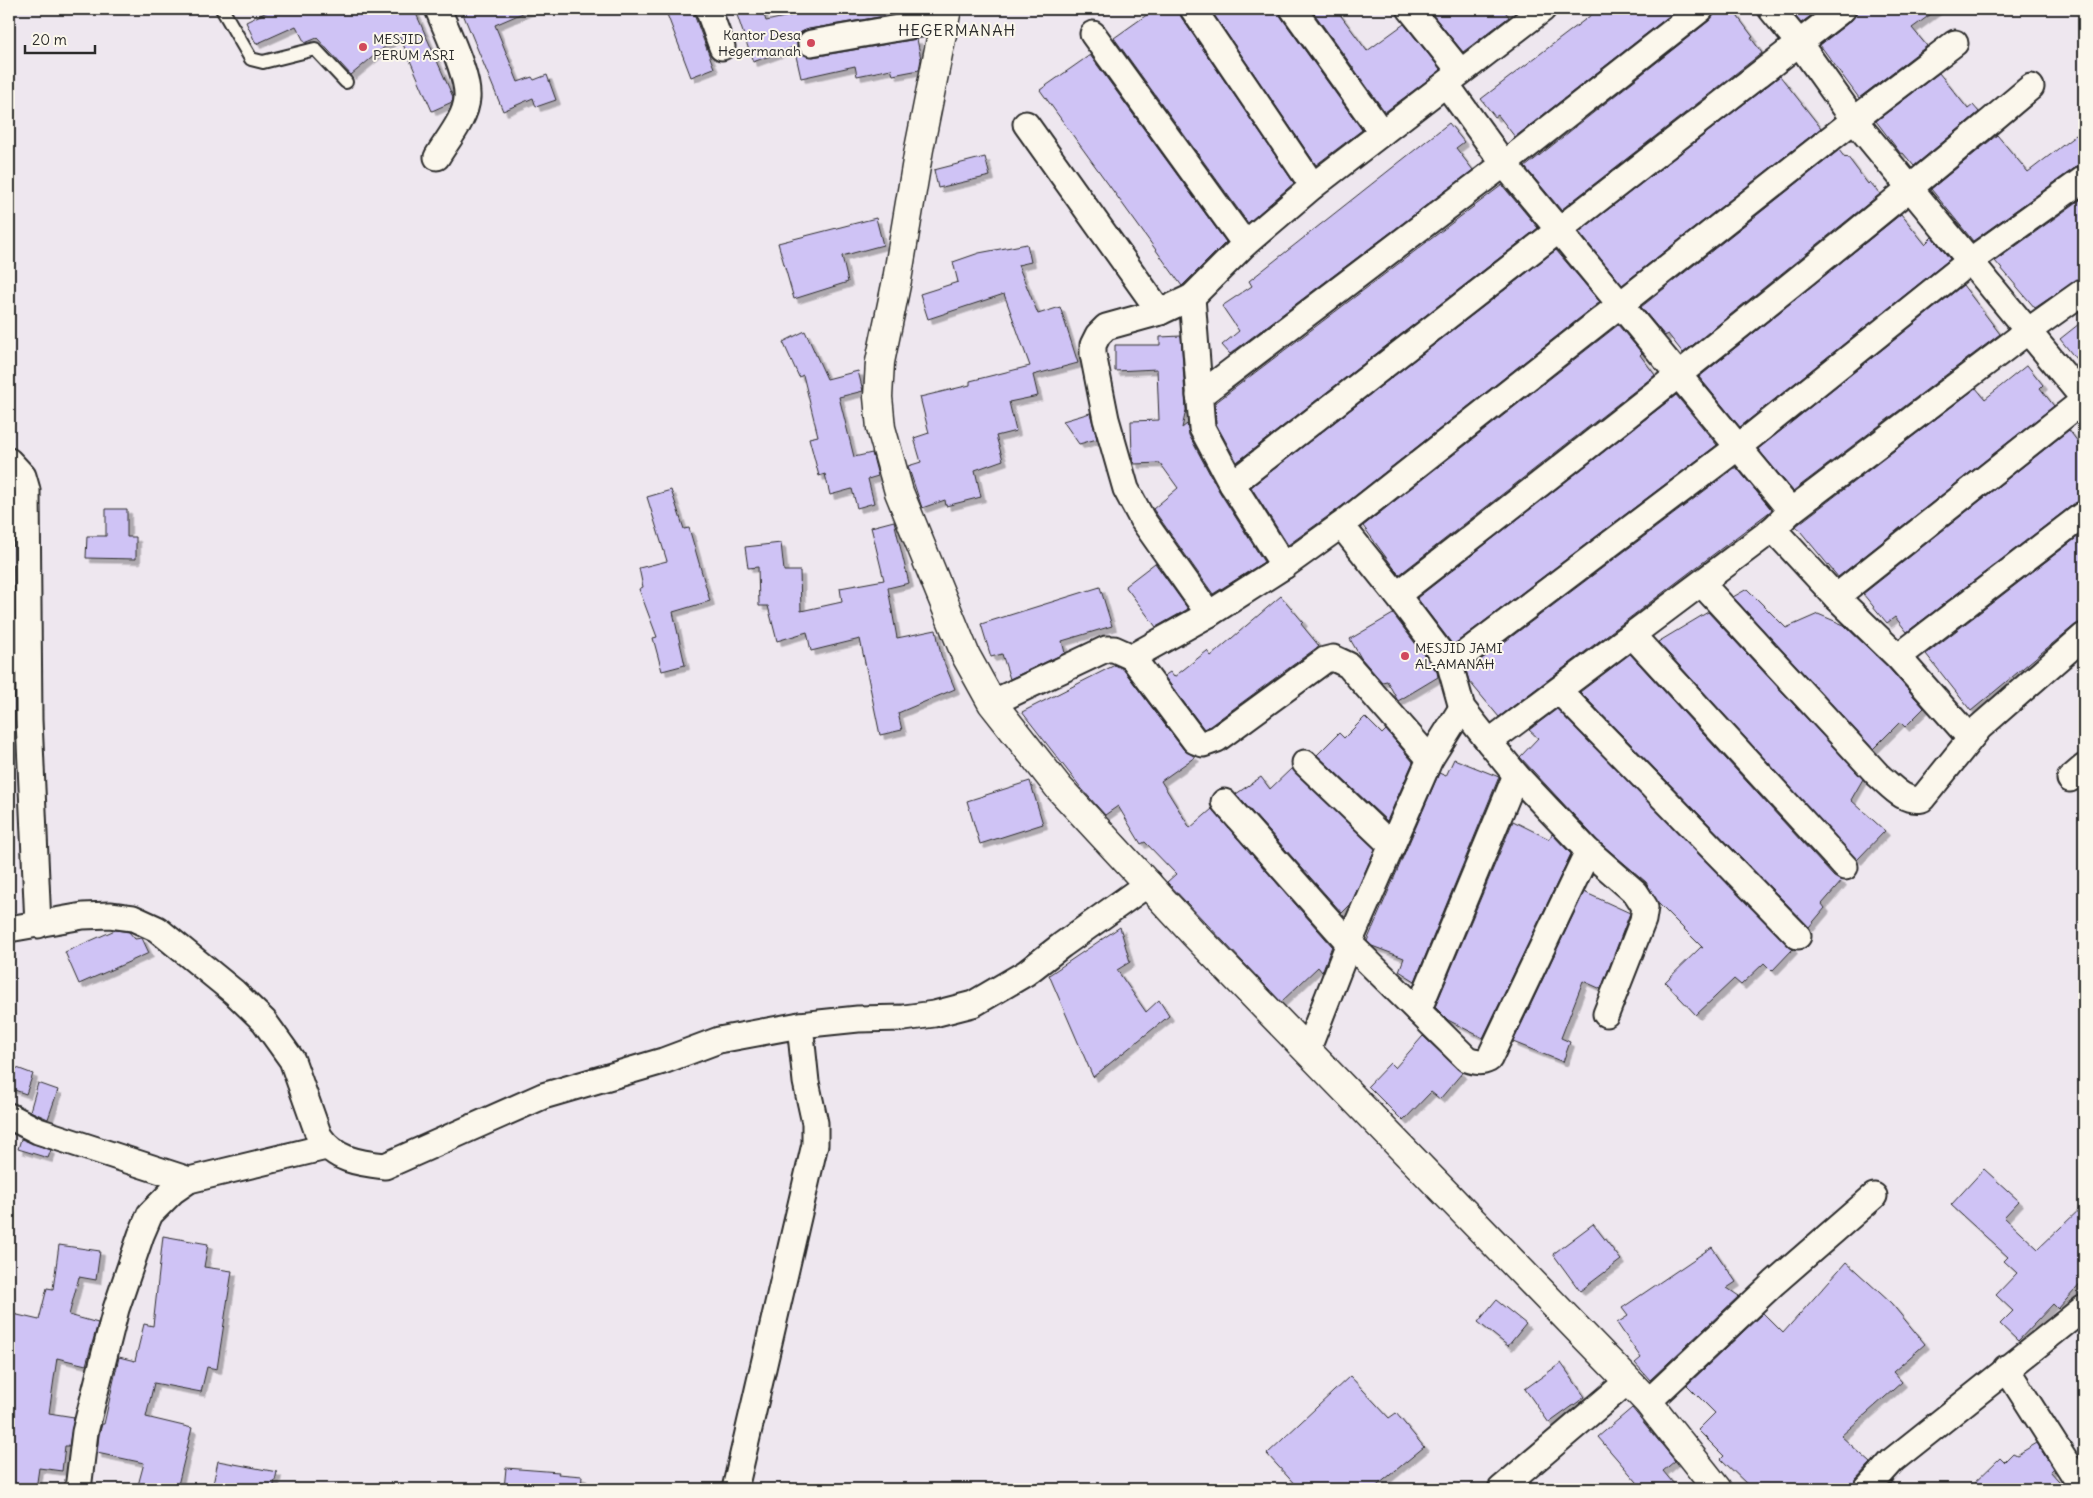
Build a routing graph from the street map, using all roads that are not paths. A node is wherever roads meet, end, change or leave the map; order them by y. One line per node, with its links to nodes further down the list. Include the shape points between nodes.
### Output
1 (222, 9): 18 (lane, via 251,59 263,62 315,49)
2 (438, 9): 23 (street, via 462,71 467,98 462,115)
3 (708, 9): 16 (street)
4 (1193, 9): 26 (street)
5 (1293, 9): 22 (street)
6 (1410, 9): 17 (street)
7 (1701, 9): 24 (street)
8 (1772, 9): 13 (street)
9 (1843, 9): 13 (street)
10 (1531, 12): 17 (street)
11 (945, 15): 15 (street); 57 (street, via 898,280 880,362 878,397 882,428 899,492 966,656)
12 (1093, 34): 29 (street)
13 (1799, 43): 20 (street); 28 (street)
14 (1956, 43): 20 (street)
15 (811, 44)
16 (722, 46)
17 (1453, 78): 22 (street); 24 (street)
18 (346, 82)
19 (2031, 87): 27 (street)
20 (1854, 120): 27 (street); 33 (street)
21 (1026, 124): 34 (street)
22 (1382, 133): 26 (street)
23 (437, 157)
24 (1504, 164): 28 (street); 37 (street)
25 (2084, 180): 30 (street)
26 (1312, 186): 29 (street)
27 (1911, 189): 30 (street); 36 (street)
28 (1558, 229): 33 (street); 41 (street)
29 (1245, 244): 32 (street)
30 (1970, 261): 35 (street); 39 (street)
31 (2084, 291): 35 (street)
32 (1192, 297): 34 (street); 37 (street)
33 (1620, 304): 36 (street); 44 (street)
34 (1160, 312): 50 (street, via 1106,327 1093,345 1093,354 1106,420 1126,489 1142,519)
35 (2028, 331): 38 (street); 42 (street)
36 (1679, 375): 39 (street); 48 (street)
37 (1199, 396): 41 (street, via 1202,428)
38 (2084, 400): 49 (street)
39 (1738, 447): 42 (street); 55 (street)
40 (9, 461): 69 (street, via 23,476 27,490 29,720)
41 (1232, 484): 46 (street)
42 (1791, 511): 45 (street)
43 (2084, 514): 54 (street)
44 (1341, 525): 46 (street); 48 (street)
45 (1774, 529): 47 (street); 49 (street)
46 (1284, 566): 50 (street)
47 (1702, 584): 51 (street); 59 (street, via 1878,775 1906,798 1922,799)
48 (1398, 594): 55 (street)
49 (1836, 597): 54 (street)
50 (1209, 614): 53 (street)
51 (1632, 635): 56 (street); 67 (street)
52 (2084, 636): 59 (street)
53 (1132, 657): 57 (street, via 1106,649); 61 (street, via 1195,741 1203,744 1218,739 1325,660 1340,660 1348,665)
54 (1898, 657): 59 (street)
55 (1450, 665): 58 (street)
56 (1559, 691): 60 (street); 71 (street)
57 (992, 703): 68 (street, via 1058,788)
58 (1462, 708): 60 (street); 61 (street)
59 (1970, 738)
60 (1489, 742): 63 (street)
61 (1430, 759): 65 (street)
62 (1305, 763): 65 (street)
63 (1516, 775): 66 (street); 73 (street)
64 (1224, 802): 72 (street)
65 (1392, 846): 72 (street)
66 (1588, 851): 73 (street, via 1489,1059 1482,1062 1467,1059); 74 (street, via 1636,893 1645,907 1643,920)
67 (1845, 867)
68 (1149, 883): 75 (street, via 1026,973 973,1004 904,1018); 76 (street)
69 (38, 925): 70 (street); 78 (street, via 83,916 110,915 133,918 157,928 264,1021 292,1060 319,1136)
70 (9, 930)
71 (1798, 936)
72 (1350, 943): 73 (street); 76 (street)
73 (1418, 1011)
74 (1606, 1014)
75 (800, 1025): 78 (street, via 719,1040 663,1061 543,1096 385,1166 351,1161); 86 (street, via 806,1082 815,1123 815,1144)
76 (1307, 1051): 83 (street)
77 (9, 1116): 79 (street, via 38,1131)
78 (326, 1147): 79 (street)
79 (189, 1180): 85 (street, via 150,1214 140,1235 116,1309 85,1432)
80 (1874, 1196): 84 (street, via 1774,1283)
81 (2084, 1308): 82 (street)
82 (2006, 1368): 89 (street, via 1893,1460); 90 (street)
83 (1628, 1381): 84 (street); 87 (street)
84 (1648, 1402): 88 (street)
85 (78, 1489)
86 (735, 1489)
87 (1501, 1489)
88 (1717, 1489)
89 (1867, 1489)
90 (2083, 1489)

